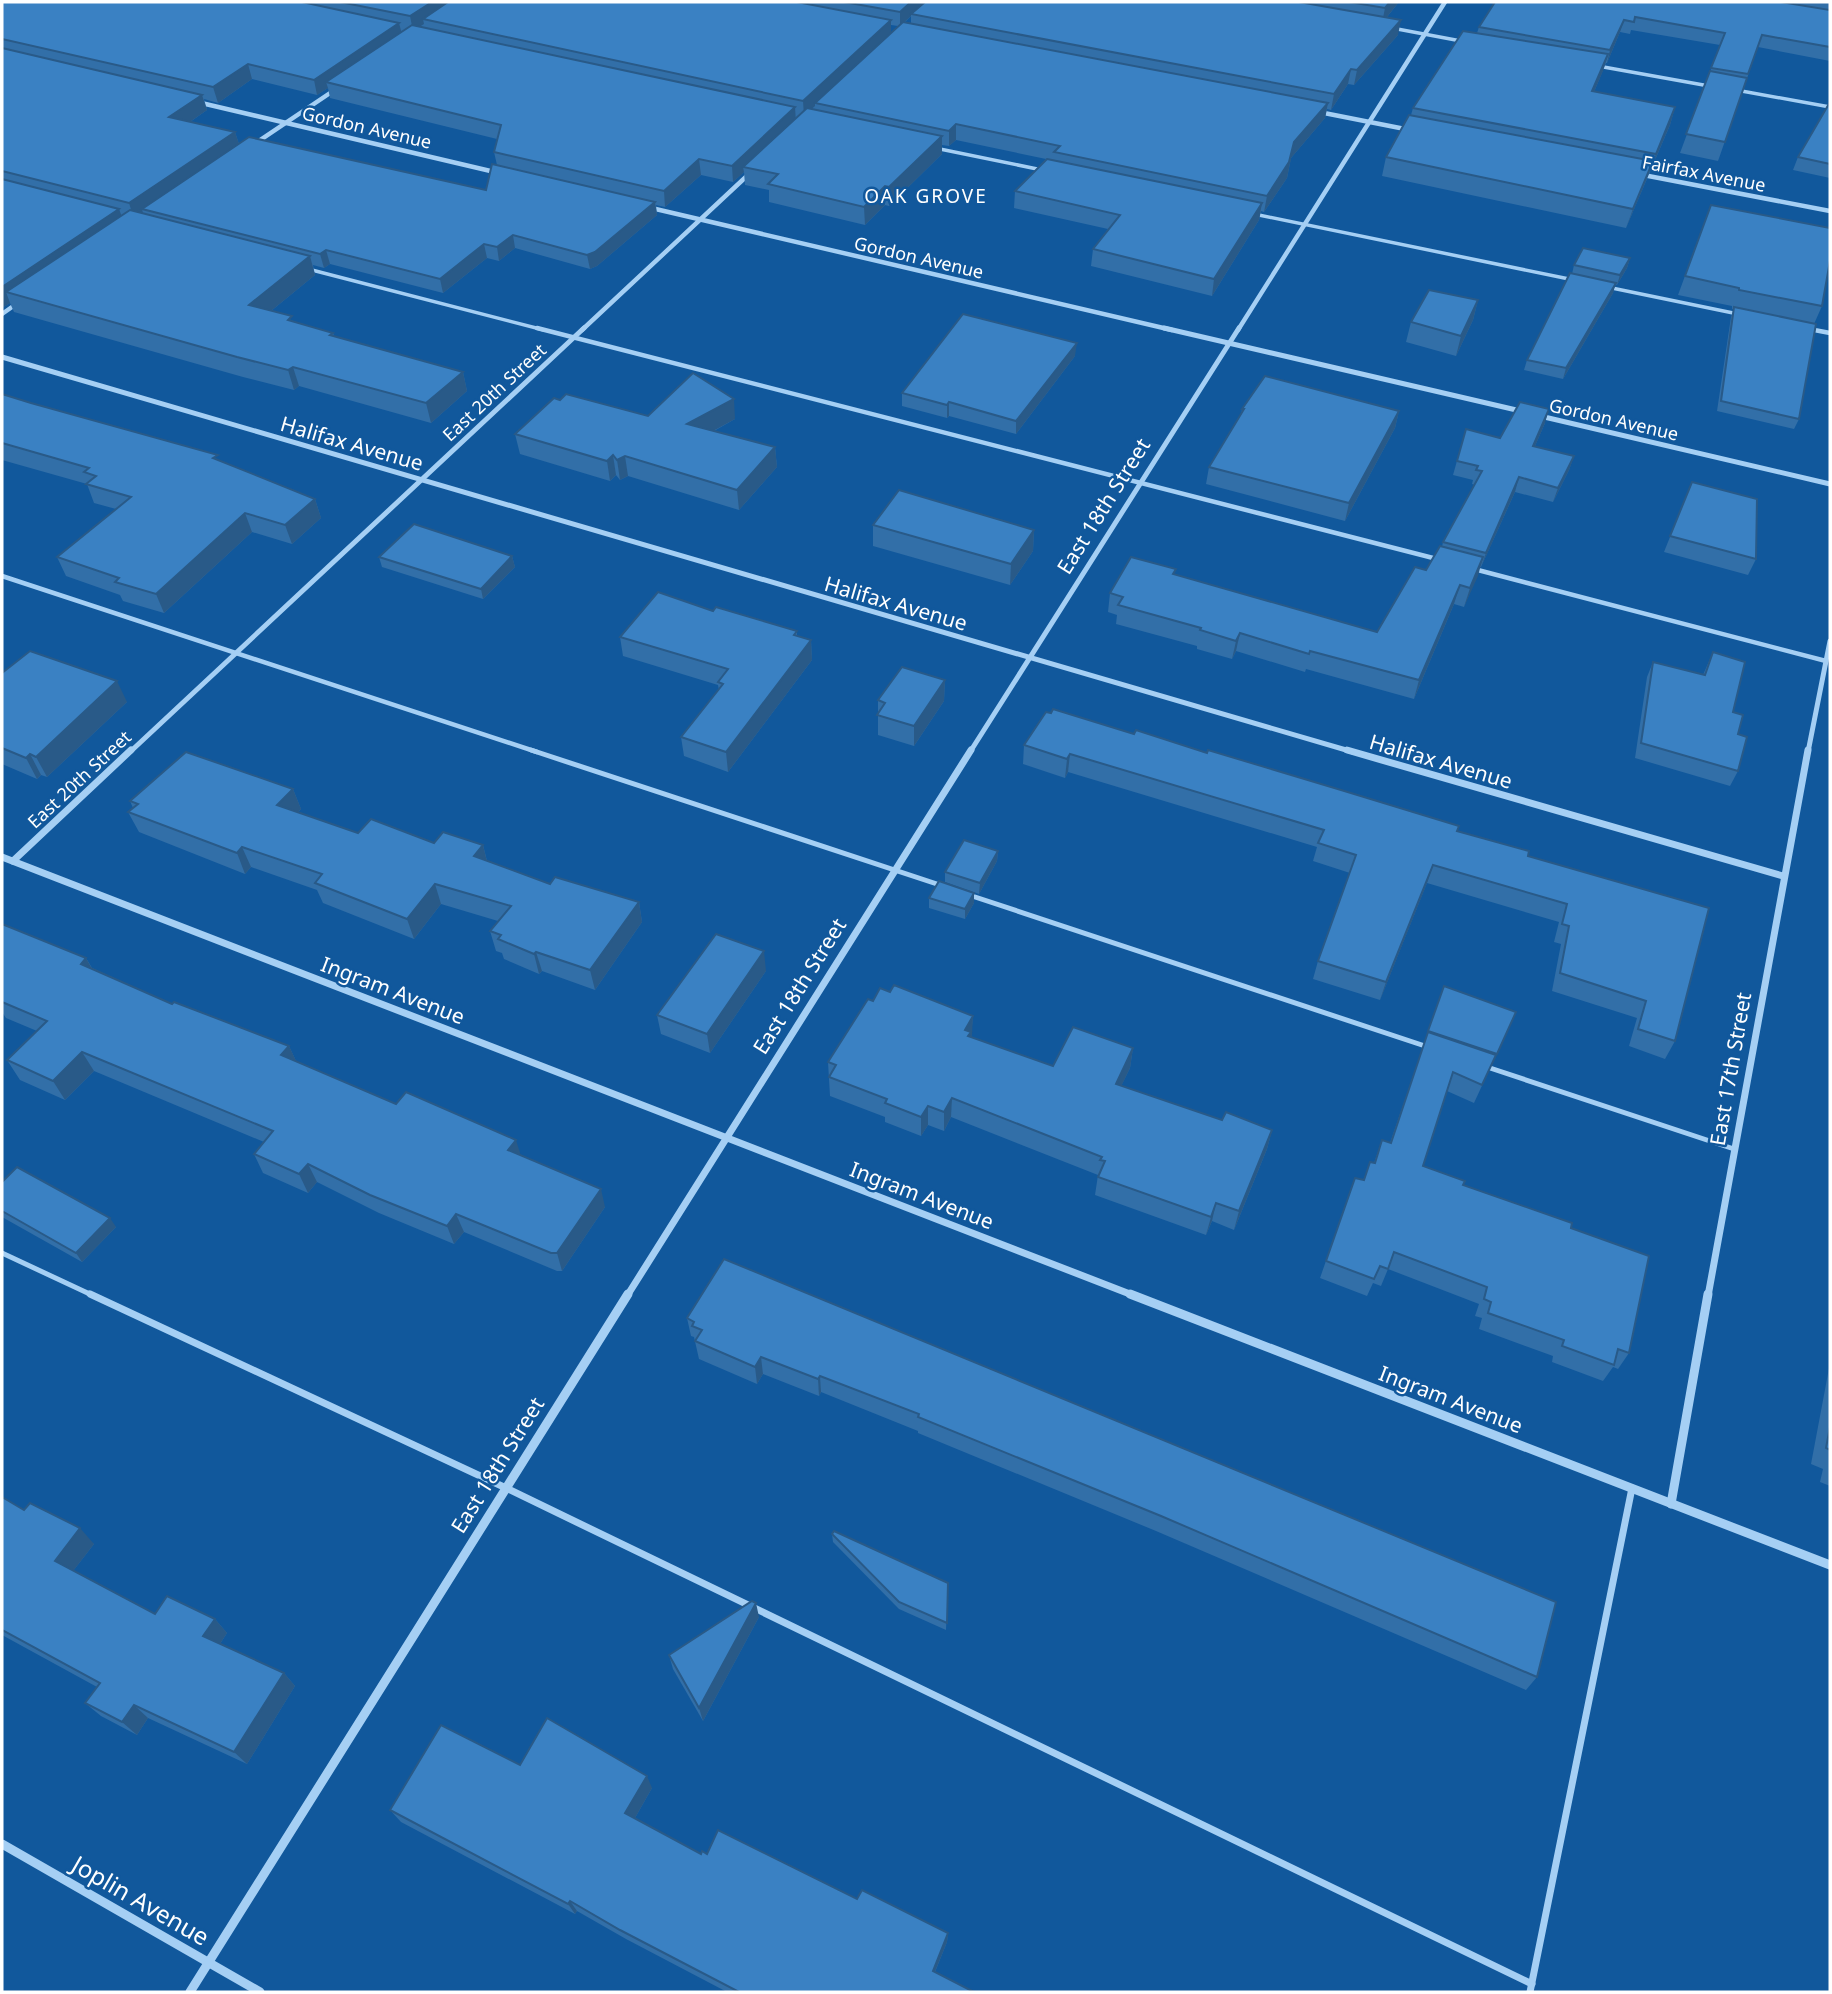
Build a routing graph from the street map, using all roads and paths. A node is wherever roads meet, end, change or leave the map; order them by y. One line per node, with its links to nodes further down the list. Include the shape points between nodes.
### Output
1 (1445, 2): 3 (street, East 18th Street)
2 (1387, 27): 3 (lane)
3 (1425, 34): 4 (lane); 12 (street, East 18th Street)
4 (1463, 41)
5 (1586, 63): 7 (lane)
6 (347, 81): 13 (street)
7 (1721, 88)
8 (1735, 90): 10 (lane)
9 (188, 100): 13 (street, Gordon Avenue)
10 (1830, 107)
11 (1308, 110): 12 (street)
12 (1369, 122): 14 (street); 25 (street, East 18th Street)
13 (285, 123): 16 (street); 20 (street, Gordon Avenue)
14 (1416, 131)
15 (927, 146): 17 (lane)
16 (247, 148)
17 (1049, 171)
18 (1630, 172): 22 (street, Fairfax Avenue)
19 (750, 173): 24 (street, East 20th Street)
20 (503, 174)
21 (639, 205): 24 (street, Gordon Avenue)
22 (1830, 211)
23 (1251, 213): 25 (lane)
24 (700, 220): 34 (street, East 20th Street); 35 (street, Gordon Avenue)
25 (1305, 224): 27 (lane); 35 (street, East 18th Street)
26 (307, 269): 34 (lane)
27 (1575, 280)
28 (1602, 286): 31 (lane)
29 (24, 299): 30 (street)
30 (2, 314)
31 (1750, 317)
32 (1803, 328): 33 (lane)
33 (1830, 333)
34 (573, 338): 37 (street, East 20th Street); 38 (lane)
35 (1229, 344): 38 (street, East 18th Street); 39 (street, Gordon Avenue)
36 (2, 357): 37 (street, Halifax Avenue)
37 (420, 479): 44 (street, East 20th Street); 45 (street, Halifax Avenue)
38 (1141, 482): 40 (lane); 45 (street, East 18th Street)
39 (1830, 484)
40 (1439, 560)
41 (1466, 567): 46 (lane)
42 (2, 576): 44 (lane)
43 (1830, 641): 46 (street, East 17th Street)
44 (234, 653): 48 (street, East 20th Street); 49 (lane)
45 (1029, 659): 49 (street, East 18th Street); 50 (street, Halifax Avenue)
46 (1826, 661): 50 (street, East 17th Street)
47 (2, 857): 48 (street, Ingram Avenue)
48 (13, 861): 55 (street, Ingram Avenue)
49 (895, 870): 51 (lane); 55 (street, East 18th Street)
50 (1783, 876): 56 (street, East 17th Street)
51 (949, 888)
52 (962, 892): 53 (lane)
53 (1435, 1049)
54 (1474, 1062): 56 (lane)
55 (726, 1138): 58 (street, East 18th Street); 59 (street, Ingram Avenue)
56 (1734, 1149): 60 (street, East 17th Street)
57 (2, 1252): 58 (lane)
58 (506, 1488): 63 (street, East 18th Street); 64 (lane)
59 (1632, 1488): 60 (street, Ingram Avenue); 64 (lane)
60 (1671, 1504): 61 (street, Ingram Avenue)
61 (1830, 1565)
62 (2, 1844): 63 (street, Joplin Avenue)
63 (209, 1963): 65 (street, East 18th Street); 66 (street, Joplin Avenue)
64 (1531, 1988)
65 (190, 1992)
66 (260, 1992)

